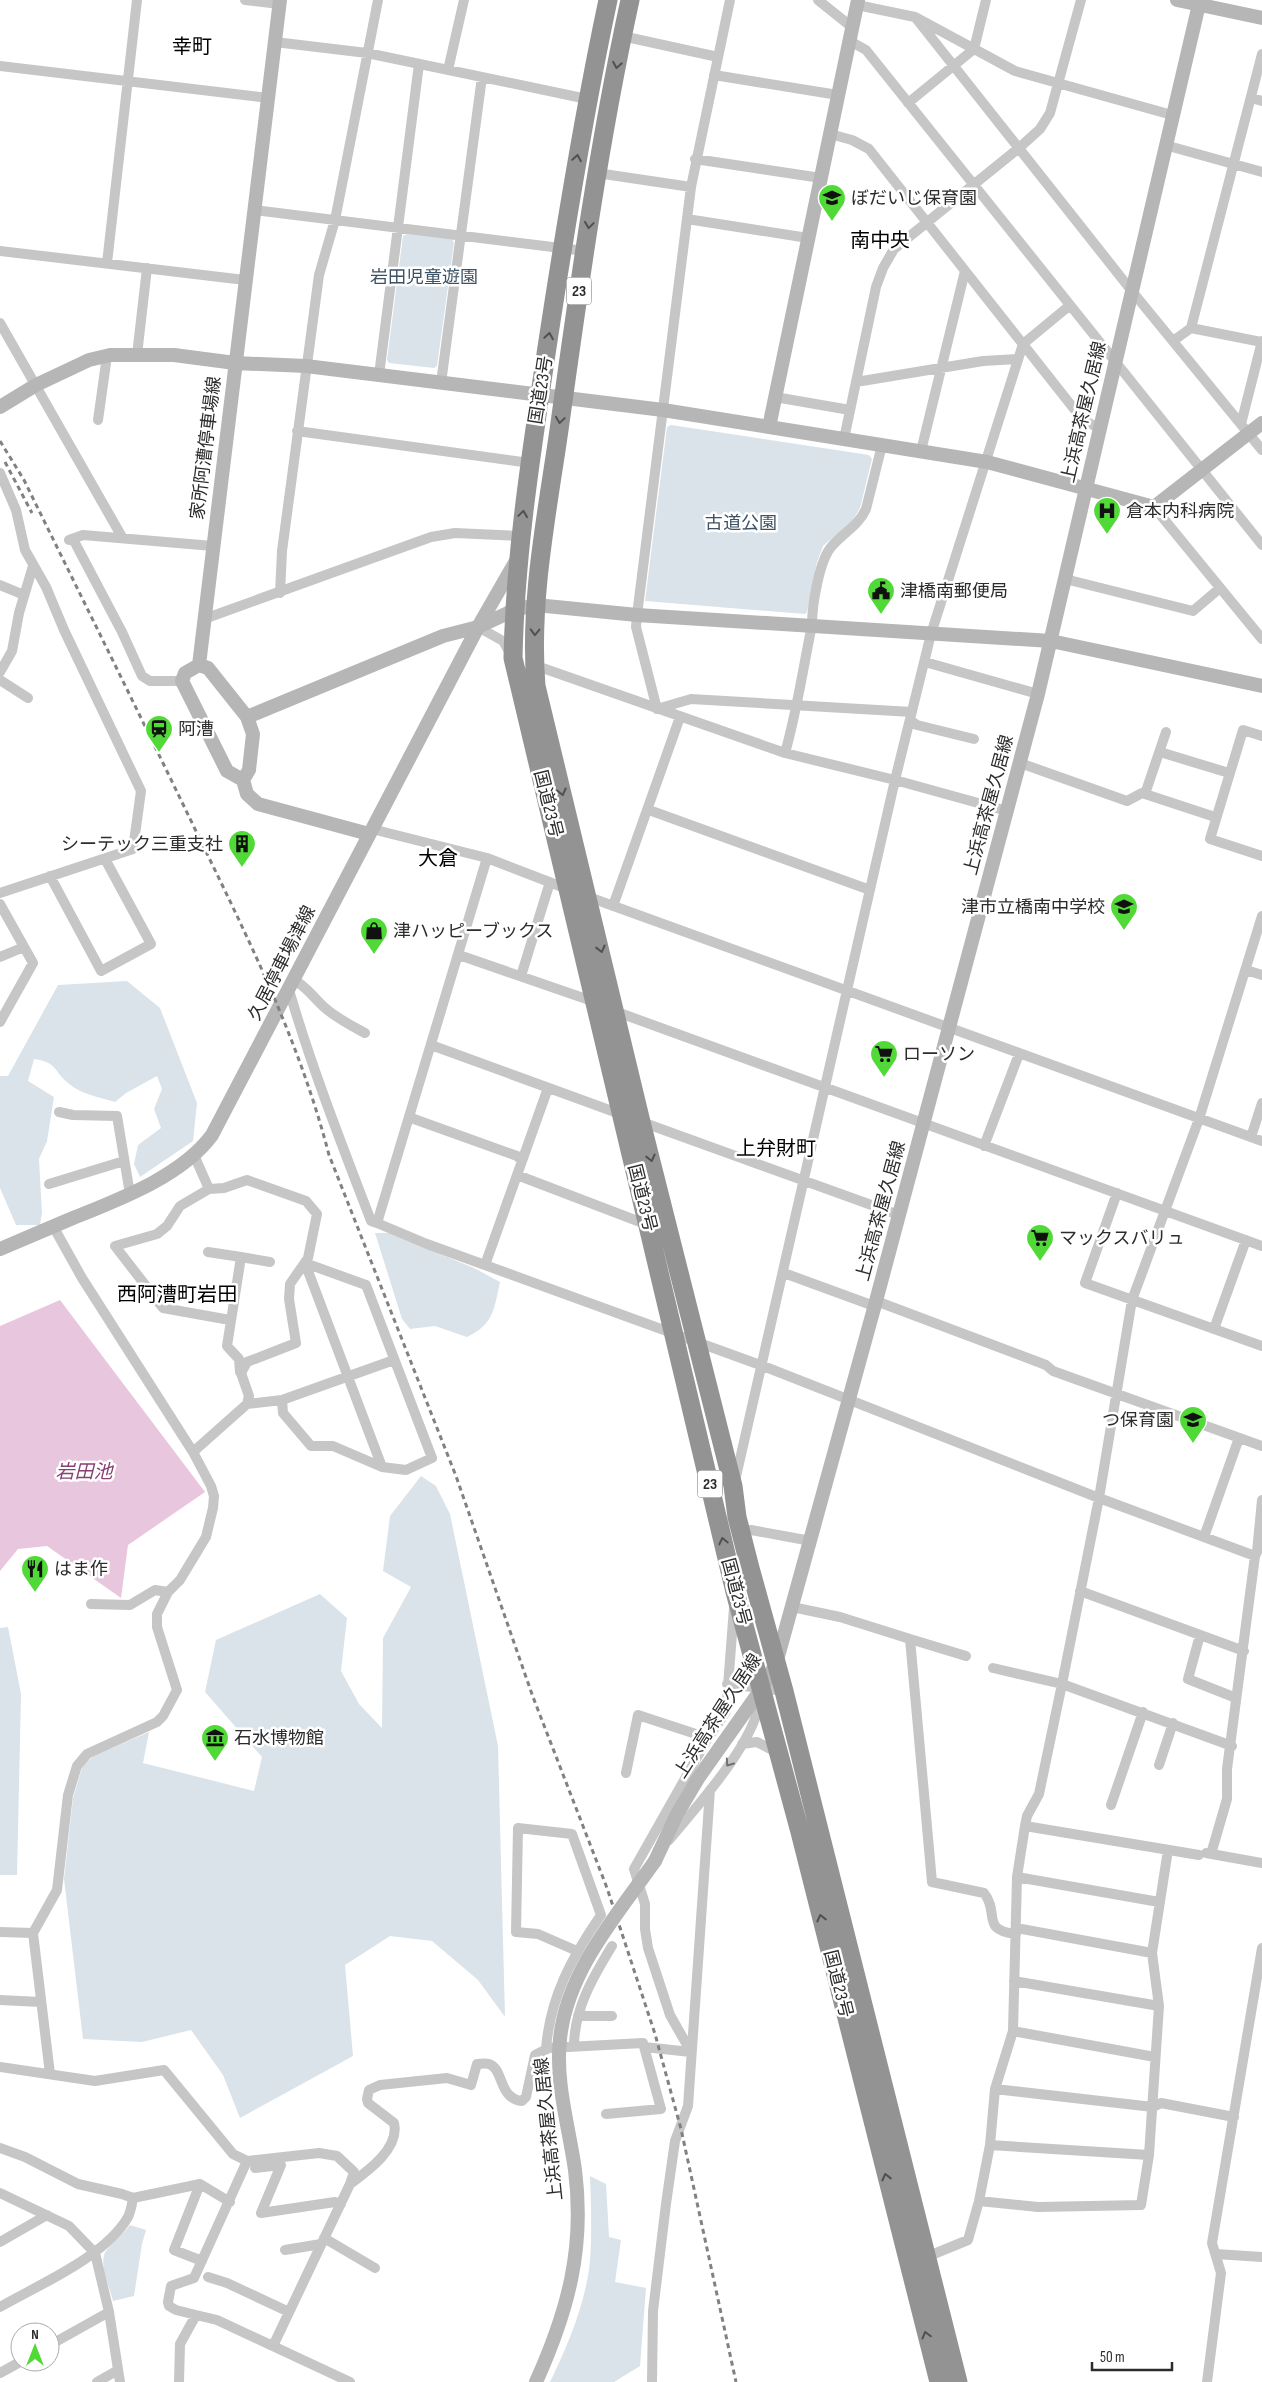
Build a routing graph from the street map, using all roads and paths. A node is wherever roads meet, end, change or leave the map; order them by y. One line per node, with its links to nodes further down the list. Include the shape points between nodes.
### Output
1 (137, 0): 31 (street)
2 (245, 0): 12 (street)
3 (378, 0): 21 (street)
4 (464, 0): 27 (street)
5 (608, 0): 36 (highway, 国道23号 / 23)
6 (630, 0): 18 (highway, 国道23号 / 23)
7 (730, 0): 23 (street)
8 (818, 0): 17 (street)
9 (986, 0): 20 (street)
10 (1081, 0): 32 (street)
11 (1177, 0): 14 (main road)
12 (280, 2): 19 (main road)
13 (858, 2): 15 (street); 17 (main road)
14 (1200, 3): 16 (main road); 39 (main road, 上浜高茶屋久居線)
15 (915, 17): 20 (street); 26 (street)
16 (1262, 18)
17 (851, 35): 33 (main road); 38 (street)
18 (622, 36): 23 (street); 46 (highway, 国道23号 / 23, one-way to 46)
19 (275, 42): 21 (street); 34 (main road)
20 (974, 49): 26 (street); 32 (street, via 1015,71)
21 (367, 53): 24 (street); 52 (street)
22 (1262, 54): 28 (street)
23 (718, 57): 29 (street)
24 (419, 64): 27 (street); 54 (street)
25 (0, 66): 31 (street)
26 (955, 66): 38 (street); 42 (street)
27 (448, 70): 30 (street)
28 (1260, 70): 35 (street)
29 (714, 74): 33 (street); 43 (street)
30 (482, 77): 36 (street); 55 (street)
31 (128, 81): 34 (street); 60 (street)
32 (1059, 84): 39 (street); 42 (street, via 1048,118)
33 (838, 95): 40 (main road)
34 (268, 98): 50 (main road)
35 (1251, 98): 37 (street); 44 (street)
36 (587, 99): 57 (highway, 国道23号 / 23, one-way to 36)
37 (1262, 101)
38 (908, 103): 48 (street)
39 (1172, 115): 41 (main road, 上浜高茶屋久居線)
40 (830, 134): 47 (main road); 53 (street, via 852,140 869,150)
41 (1165, 145): 44 (street); 64 (main road, 上浜高茶屋久居線)
42 (1019, 148): 48 (street); 64 (street)
43 (695, 160): 47 (street); 49 (street)
44 (1234, 164): 45 (street); 67 (street)
45 (1262, 172)
46 (597, 173): 49 (street); 59 (highway, 国道23号 / 23, one-way to 59)
47 (821, 178): 56 (main road)
48 (972, 184): 53 (street); 65 (street)
49 (691, 187): 51 (street)
50 (254, 210): 52 (street); 63 (main road)
51 (687, 219): 56 (street); 86 (street)
52 (334, 220): 54 (street); 76 (street, via 319,275)
53 (925, 222): 62 (street); 79 (street, via 894,249 883,268)
54 (398, 228): 55 (street); 78 (street)
55 (461, 236): 57 (street); 80 (street)
56 (808, 238): 83 (main road)
57 (562, 248): 59 (street); 82 (highway, 国道23号 / 23, one-way to 57)
58 (0, 251): 60 (street)
59 (585, 251): 84 (highway, 国道23号 / 23)
60 (106, 263): 61 (street)
61 (147, 268): 63 (street); 71 (street)
62 (964, 271): 70 (street); 77 (street)
63 (245, 280): 74 (main road)
64 (1131, 290): 68 (street); 75 (main road, 上浜高茶屋久居線)
65 (1069, 306): 70 (street); 75 (street)
66 (0, 323): 81 (street)
67 (1191, 328): 68 (street); 69 (street)
68 (1173, 341): 91 (street)
69 (1262, 341): 91 (street)
70 (1023, 344): 73 (street); 92 (street, via 1082,419)
71 (137, 355): 72 (main road, 家所阿漕停車場線); 74 (main road, 家所阿漕停車場線, via 174,355)
72 (107, 356): 81 (main road, 家所阿漕停車場線, via 89,360); 88 (street)
73 (1018, 359): 77 (street); 98 (street)
74 (235, 363): 76 (main road); 107 (main road, 家所阿漕停車場線)
75 (1115, 363): 92 (main road, 上浜高茶屋久居線); 100 (street)
76 (306, 366): 78 (main road); 93 (street)
77 (941, 368): 79 (street); 97 (street)
78 (379, 375): 80 (main road)
79 (856, 382): 87 (street)
80 (441, 383): 82 (main road)
81 (36, 386): 85 (main road, 家所阿漕停車場線); 105 (street)
82 (540, 395): 84 (main road); 99 (highway, 国道23号 / 23)
83 (775, 397): 87 (street); 90 (main road)
84 (564, 398): 86 (main road); 115 (highway, 国道23号 / 23, one-way to 115)
85 (0, 407)
86 (663, 410): 90 (main road); 117 (street)
87 (850, 410): 94 (street)
88 (98, 420)
89 (1262, 423): 91 (main road)
90 (769, 427): 94 (main road)
91 (1245, 429): 96 (street); 100 (main road)
92 (1100, 430): 102 (main road, 上浜高茶屋久居線)
93 (297, 431): 99 (street); 113 (street)
94 (844, 439): 95 (main road)
95 (882, 445): 97 (main road); 119 (street, via 864,514 853,529 830,548 823,561)
96 (1262, 450)
97 (921, 451): 98 (main road)
98 (987, 462): 102 (main road); 121 (street)
99 (530, 463): 104 (highway, 国道23号 / 23, one-way to 99)
100 (1202, 471): 103 (main road); 106 (street)
101 (0, 473): 109 (street, via 16,510 25,550)
102 (1085, 489): 103 (main road); 110 (main road, 上浜高茶屋久居線)
103 (1154, 507): 112 (street)
104 (520, 536): 108 (highway, 国道23号 / 23); 113 (street, via 456,533 431,537)
105 (122, 537): 107 (street); 130 (street, via 83,535 71,540 122,632 142,676 150,681)
106 (1262, 544)
107 (212, 546): 118 (main road, 家所阿漕停車場線)
108 (518, 558): 116 (highway, 国道23号 / 23); 120 (main road, 久居停車場津線)
109 (33, 566): 114 (street); 154 (street, via 46,587 141,792 133,849)
110 (1065, 579): 112 (street, via 1193,611); 123 (main road, 上浜高茶屋久居線)
111 (0, 585): 114 (street)
112 (1220, 588): 122 (street)
113 (280, 593): 118 (street)
114 (24, 595): 128 (street, via 12,652)
115 (536, 605): 116 (main road); 117 (main road); 127 (highway, 国道23号 / 23, one-way to 127)
116 (514, 610): 120 (main road); 124 (highway, 国道23号 / 23)
117 (637, 615): 119 (main road); 135 (street, via 636,627)
118 (204, 619): 126 (main road, 家所阿漕停車場線)
119 (812, 625): 121 (main road); 134 (street)
120 (478, 627): 124 (street, via 503,641); 137 (main road, via 443,636); 152 (main road, 久居停車場津線)
121 (931, 634): 123 (main road); 125 (street)
122 (1262, 639)
123 (1051, 641): 131 (main road); 132 (main road, 上浜高茶屋久居線)
124 (513, 658): 158 (highway, 国道23号 / 23)
125 (925, 662): 132 (street); 136 (street)
126 (199, 664): 130 (main road, via 185,674); 137 (main road, via 208,668)
127 (534, 665): 135 (street); 161 (highway, 国道23号 / 23, one-way to 161, via 536,686)
128 (0, 672)
129 (0, 680): 133 (street)
130 (182, 681): 146 (main road, via 227,771)
131 (1262, 686)
132 (1038, 694): 144 (main road, 上浜高茶屋久居線)
133 (28, 698)
134 (796, 705): 135 (street, via 691,699); 136 (street); 143 (street)
135 (657, 709): 138 (street)
136 (911, 716): 141 (street, via 917,725); 147 (street)
137 (247, 717): 146 (main road, via 253,734 250,770)
138 (680, 717): 143 (street); 149 (street)
139 (1166, 732): 142 (street)
140 (1262, 736): 145 (street, via 1243,730)
141 (974, 739)
142 (1160, 752): 145 (street); 148 (street)
143 (785, 753): 147 (street)
144 (1020, 763): 148 (street, via 1127,801); 150 (main road, 上浜高茶屋久居線)
145 (1229, 773): 151 (street)
146 (242, 780): 152 (main road, via 247,794 258,804)
147 (895, 780): 150 (street); 159 (street)
148 (1146, 794): 151 (street)
149 (649, 810): 159 (street); 163 (street)
150 (1007, 811): 176 (main road, 上浜高茶屋久居線)
151 (1215, 817): 153 (street, via 1210,839)
152 (371, 831): 155 (street); 171 (main road, 久居停車場津線)
153 (1262, 856)
154 (105, 858): 156 (street); 156 (street, via 151,944 101,971)
155 (487, 858): 157 (street); 166 (street)
156 (50, 876): 160 (street)
157 (550, 882): 158 (street); 170 (street)
158 (569, 890): 161 (street); 173 (highway, 国道23号 / 23)
159 (870, 890): 172 (street)
160 (0, 893)
161 (588, 897): 163 (street); 174 (highway, 国道23号 / 23, one-way to 174)
162 (0, 904): 165 (street)
163 (613, 906): 172 (street)
164 (1262, 916): 168 (street)
165 (24, 947): 167 (street); 175 (street, via 33,964)
166 (459, 955): 170 (street); 178 (street)
167 (0, 957)
168 (1246, 970): 169 (street); 186 (street)
169 (1262, 975)
170 (520, 976): 173 (street)
171 (292, 985): 177 (street, via 306,986 324,1007); 192 (main road, 久居停車場津線, via 212,1135); 203 (street, via 309,1055 371,1221)
172 (847, 991): 176 (street); 180 (street)
173 (595, 1002): 185 (highway, 国道23号 / 23)
174 (616, 1012): 180 (street); 187 (highway, 国道23号 / 23)
175 (0, 1022)
176 (949, 1028): 179 (street); 188 (main road, 上浜高茶屋久居線)
177 (365, 1033)
178 (431, 1045): 181 (street); 184 (street)
179 (1019, 1054): 186 (street); 191 (street)
180 (825, 1087): 188 (street); 196 (street)
181 (548, 1088): 185 (street); 193 (street)
182 (1262, 1103): 189 (street)
183 (59, 1112): 194 (street, via 73,1116 117,1116)
184 (410, 1115): 193 (street); 203 (street)
185 (622, 1115): 187 (street); 204 (highway, 国道23号 / 23)
186 (1199, 1119): 189 (street); 201 (street)
187 (642, 1122): 196 (street); 220 (highway, 国道23号 / 23, one-way to 220)
188 (924, 1123): 191 (street); 202 (main road, 上浜高茶屋久居線)
189 (1251, 1137): 190 (street)
190 (1262, 1141)
191 (984, 1146): 199 (street)
192 (194, 1155): 198 (street); 200 (main road, 久居停車場津線)
193 (522, 1160): 195 (street)
194 (124, 1161): 197 (street); 200 (street)
195 (517, 1175): 204 (street); 213 (street)
196 (804, 1181): 202 (street); 214 (street)
197 (49, 1184)
198 (209, 1190): 212 (street, via 247,1180 306,1200 317,1214); 217 (street, via 180,1206 167,1226 157,1234 115,1246 163,1308)
199 (1117, 1193): 201 (street); 215 (street, via 1085,1283)
200 (130, 1194): 205 (main road, 久居停車場津線)
201 (1165, 1210): 206 (street); 215 (street)
202 (898, 1215): 216 (main road, 上浜高茶屋久居線)
203 (377, 1223): 213 (street)
204 (649, 1225): 219 (highway, 国道23号 / 23)
205 (53, 1226): 208 (main road, 久居停車場津線); 232 (street, via 82,1278)
206 (1246, 1240): 207 (street); 218 (street)
207 (1262, 1246)
208 (0, 1249)
209 (208, 1252): 210 (street)
210 (241, 1257): 211 (street); 217 (street)
211 (270, 1262)
212 (305, 1263): 222 (street, via 366,1286); 224 (street, via 295,1275 289,1292 296,1343 246,1362); 225 (street)
213 (484, 1265): 219 (street)
214 (784, 1273): 216 (street); 223 (street)
215 (1132, 1300): 218 (street); 226 (street)
216 (875, 1304): 226 (street); 227 (main road, 上浜高茶屋久居線)
217 (230, 1320): 224 (street, via 228,1346 239,1359)
218 (1214, 1328): 221 (street)
219 (674, 1335): 220 (street); 243 (highway, 国道23号 / 23, one-way to 219)
220 (696, 1343): 223 (street); 234 (highway, 国道23号 / 23)
221 (1262, 1346)
222 (394, 1360): 225 (street); 233 (street, via 432,1458 406,1470)
223 (763, 1366): 227 (street); 234 (street)
224 (241, 1373): 229 (street, via 249,1396)
225 (348, 1377): 228 (street); 233 (street)
226 (1116, 1393): 230 (street); 235 (street)
227 (849, 1399): 235 (street); 239 (main road, 上浜高茶屋久居線)
228 (282, 1400): 229 (street); 233 (street, via 283,1414 311,1446 333,1446)
229 (247, 1404): 232 (street)
230 (1240, 1438): 231 (street); 238 (street)
231 (1262, 1446)
232 (193, 1452): 242 (street, via 211,1486 213,1508 206,1537 180,1580)
233 (382, 1467)
234 (733, 1486): 237 (highway, 国道23号 / 23)
235 (1099, 1498): 238 (street); 241 (street)
236 (1262, 1500): 240 (street)
237 (740, 1531): 239 (street, via 751,1530); 250 (highway, 国道23号 / 23)
238 (1204, 1537): 240 (street)
239 (810, 1541): 245 (main road, 上浜高茶屋久居線)
240 (1257, 1559): 248 (street)
241 (1080, 1591): 246 (street); 253 (street)
242 (168, 1592): 244 (street, via 155,1590 130,1605); 276 (street, via 157,1614 157,1627 176,1695 157,1722 87,1754 79,1761 68,1795 57,1890)
243 (735, 1592): 252 (street); 254 (highway, 国道23号 / 23)
244 (91, 1604)
245 (792, 1607): 247 (street, via 840,1617); 250 (main road, 上浜高茶屋久居線)
246 (1200, 1635): 248 (street); 256 (street, via 1188,1679)
247 (910, 1639): 249 (street); 274 (street, via 932,1882 984,1893 997,1929)
248 (1244, 1651): 256 (street)
249 (966, 1656)
250 (776, 1664): 254 (main road, 上浜高茶屋久居線); 255 (highway, 国道23号 / 23)
251 (993, 1668): 253 (street)
252 (727, 1684): 254 (street); 259 (street, via 726,1712)
253 (1062, 1684): 257 (street); 267 (street, via 1039,1794)
254 (762, 1688): 255 (street); 260 (street, via 758,1717); 262 (highway, 国道23号 / 23); 268 (main road, 上浜高茶屋久居線, via 699,1777 677,1814)
255 (784, 1691): 317 (highway, 国道23号 / 23)
256 (1236, 1698): 261 (street)
257 (1143, 1712): 258 (street); 266 (street)
258 (1173, 1723): 261 (street); 263 (street)
259 (708, 1738): 264 (street, via 638,1715); 291 (street, via 634,1869 646,1904 648,1948 670,2016)
260 (742, 1744): 262 (street, via 757,1742); 265 (street, one-way to 265)
261 (1232, 1746): 270 (street, via 1226,1799)
262 (779, 1754): 319 (highway, 国道23号 / 23, one-way to 262)
263 (1159, 1765)
264 (626, 1773)
265 (710, 1790): 268 (street); 291 (street)
266 (1111, 1805)
267 (1025, 1826): 269 (street); 272 (street)
268 (663, 1848): 333 (main road, 上浜高茶屋久居線, bridge, via 591,1954 575,1983 563,2021 559,2061 575,2172 578,2235 576,2260 557,2335)
269 (1168, 1850): 270 (street); 273 (street)
270 (1212, 1854): 271 (street)
271 (1262, 1864)
272 (1017, 1877): 273 (street); 274 (street)
273 (1159, 1902): 280 (street)
274 (1016, 1931): 280 (street); 281 (street)
275 (0, 1932): 276 (street)
276 (33, 1933): 283 (street)
277 (612, 1946): 285 (street)
278 (1262, 1948): 298 (street)
279 (576, 1951): 279 (street, via 601,1915 572,1834 518,1828 516,1932 538,1934); 290 (street, via 555,1998)
280 (1152, 1953): 284 (street)
281 (1014, 1981): 284 (street); 287 (street)
282 (0, 2000): 283 (street)
283 (40, 2002): 294 (street)
284 (1159, 2006): 292 (street)
285 (578, 2016): 286 (street); 288 (street)
286 (612, 2016)
287 (1013, 2031): 292 (street); 295 (street)
288 (574, 2047): 289 (street, via 643,2043); 290 (street)
289 (644, 2047): 291 (street); 297 (street, via 661,2109)
290 (546, 2049): 304 (street, via 535,2055 526,2097 522,2101 512,2100 490,2064 477,2064 471,2085 447,2078 373,2087 366,2099 394,2123 393,2141 369,2170)
291 (691, 2052): 334 (street, via 688,2106 675,2141 656,2277)
292 (1155, 2057): 296 (street)
293 (0, 2067): 294 (street)
294 (50, 2074): 302 (street, via 95,2081 164,2070 233,2154)
295 (995, 2089): 296 (street); 299 (street)
296 (1153, 2107): 298 (street, via 1161,2103); 301 (street)
297 (606, 2114)
298 (1234, 2117): 315 (street, via 1212,2243)
299 (990, 2145): 301 (street); 307 (street)
300 (0, 2148): 306 (street, via 78,2184)
301 (1149, 2156): 307 (street, via 1141,2205 1038,2207)
302 (251, 2165): 304 (street, via 320,2153 337,2156 354,2172); 308 (street); 309 (street, via 281,2165 261,2213 335,2202)
303 (200, 2184): 306 (street); 308 (street); 318 (street, via 174,2250)
304 (350, 2184): 309 (street)
305 (0, 2193): 310 (street)
306 (133, 2198): 314 (street, via 129,2215 116,2234)
307 (979, 2201): 317 (street, via 968,2240)
308 (230, 2202): 318 (street)
309 (341, 2204): 311 (street)
310 (47, 2215): 312 (street); 314 (street, via 69,2226)
311 (323, 2241): 313 (street); 320 (street); 324 (street)
312 (0, 2242)
313 (285, 2250)
314 (95, 2253): 322 (street); 323 (street)
315 (1216, 2254): 316 (street); 337 (street, via 1221,2273)
316 (1262, 2257)
317 (927, 2258): 319 (street); 336 (highway, 国道23号 / 23)
318 (202, 2262): 325 (street, via 194,2278 172,2286 168,2302 176,2310)
319 (907, 2263): 335 (highway, 国道23号 / 23, one-way to 319)
320 (375, 2268)
321 (208, 2277): 324 (street)
322 (0, 2307)
323 (109, 2312): 326 (street); 328 (street)
324 (289, 2312): 327 (street)
325 (196, 2315): 327 (street, via 217,2320); 331 (street, via 180,2344)
326 (60, 2339)
327 (273, 2346): 332 (street)
328 (118, 2370): 329 (street); 330 (street)
329 (97, 2382)
330 (120, 2382)
331 (179, 2382)
332 (350, 2382)
333 (536, 2382)
334 (652, 2382)
335 (939, 2382)
336 (958, 2382)
337 (1207, 2382)

